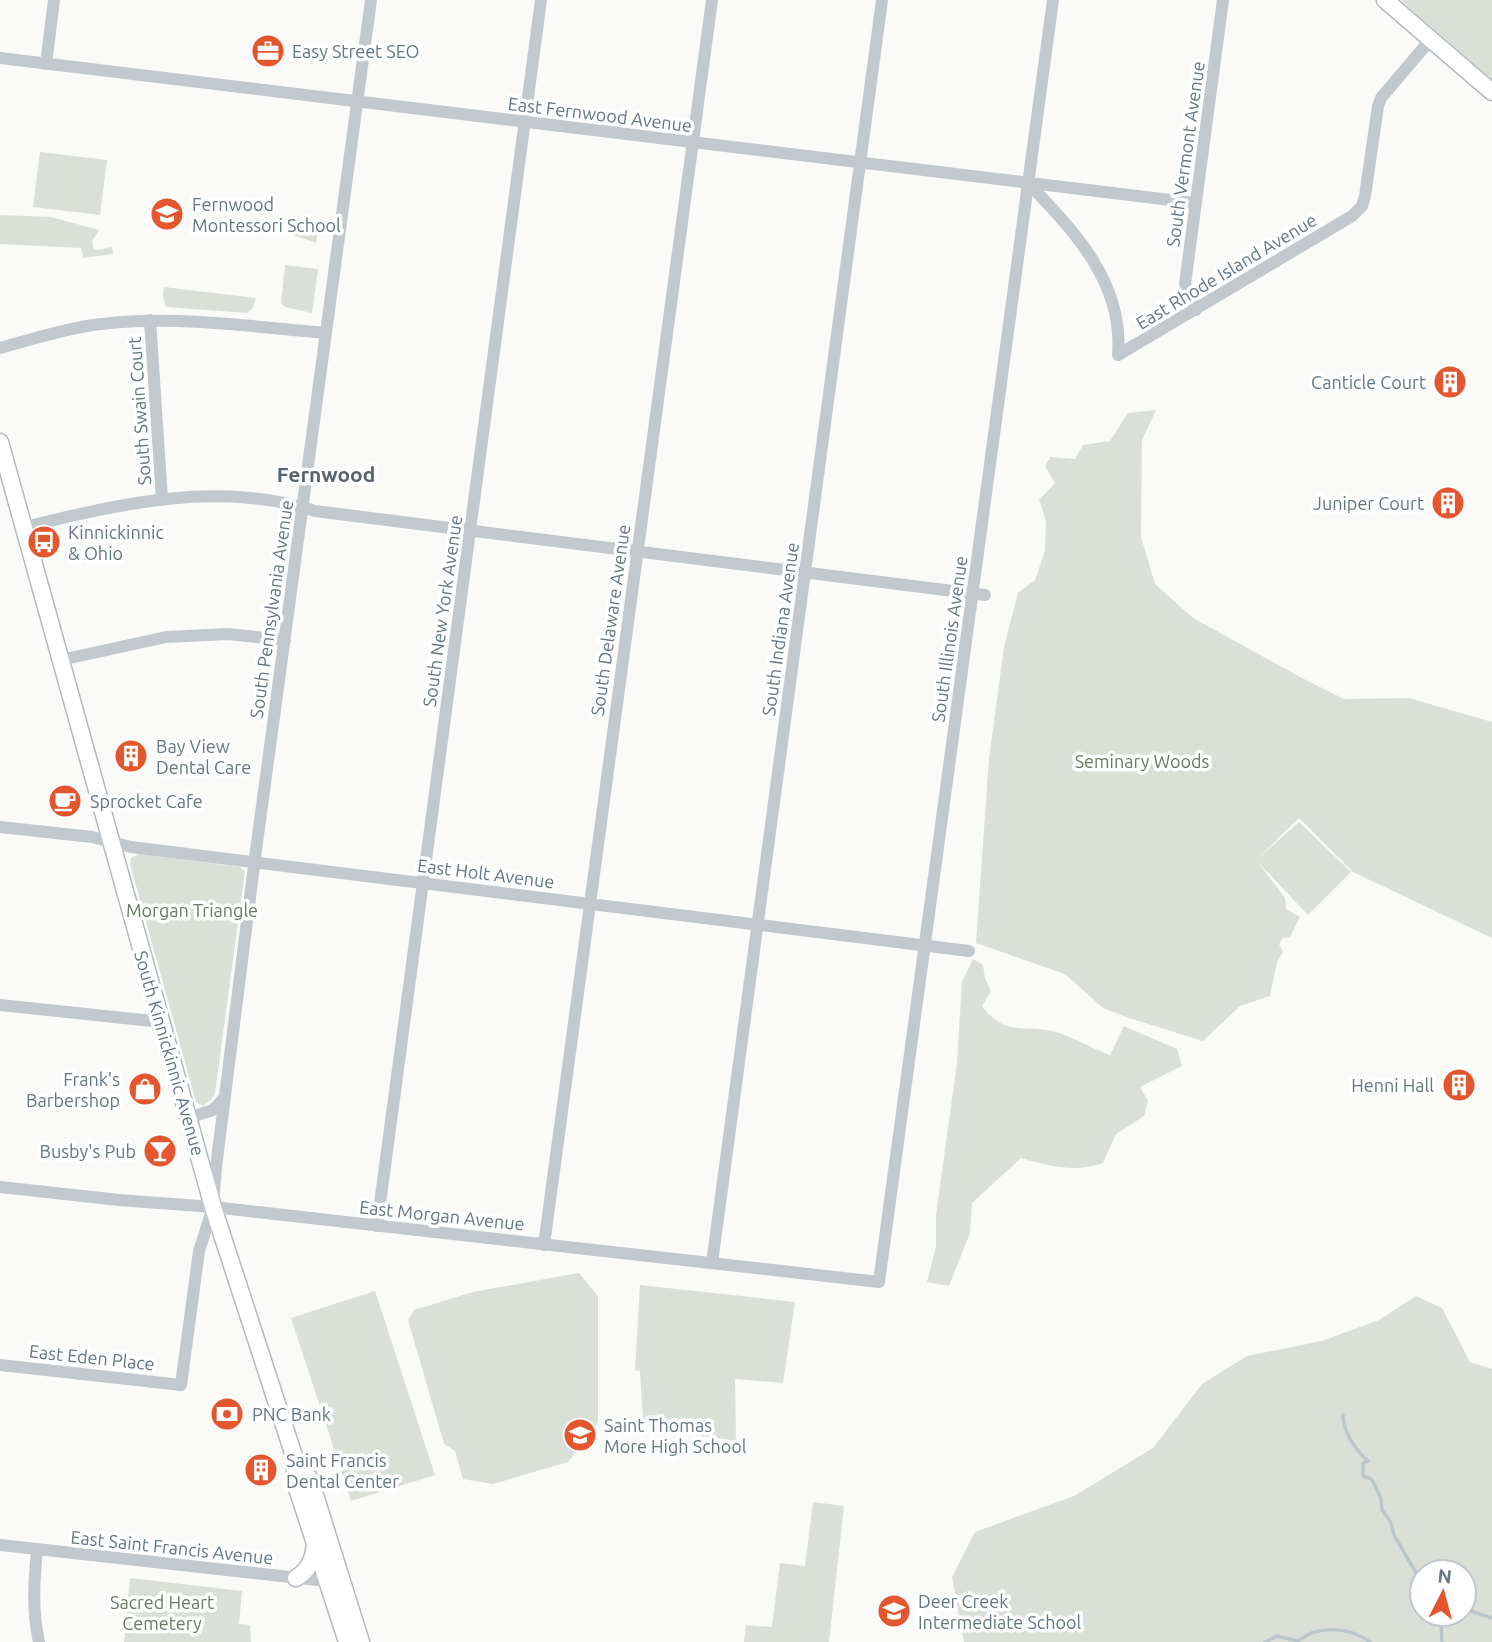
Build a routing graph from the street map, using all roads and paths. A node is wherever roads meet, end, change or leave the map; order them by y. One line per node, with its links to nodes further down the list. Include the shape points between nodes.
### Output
1 (54, 0): 11 (street)
2 (371, 0): 13 (street, South Pennsylvania Avenue)
3 (541, 0): 14 (street, South New York Avenue)
4 (712, 0): 15 (street, South Delaware Avenue)
5 (882, 0): 16 (street, South Indiana Avenue)
6 (1053, 0): 17 (street, South Illinois Avenue)
7 (1223, 0): 18 (street, South Vermont Avenue)
8 (1385, 0): 9 (main road)
9 (1431, 39): 12 (main road); 19 (street, East Rhode Island Avenue, via 1381,98 1362,205 1352,216)
10 (0, 58): 11 (street, East Fernwood Avenue)
11 (46, 64): 13 (street, East Fernwood Avenue)
12 (1492, 92)
13 (358, 102): 14 (street, East Fernwood Avenue); 21 (street, South Pennsylvania Avenue)
14 (525, 122): 15 (street, East Fernwood Avenue); 27 (street, South New York Avenue)
15 (693, 142): 16 (street, East Fernwood Avenue); 28 (street, South Delaware Avenue)
16 (860, 163): 17 (street, East Fernwood Avenue); 29 (street, South Indiana Avenue)
17 (1028, 183): 18 (street, East Fernwood Avenue); 19 (street, East Rhode Island Avenue, via 1086,249 1100,272 1120,333 1118,355); 30 (street, South Illinois Avenue)
18 (1195, 203): 19 (street, South Vermont Avenue, via 1185,285)
19 (1196, 310)
20 (150, 320): 21 (street); 22 (street, via 97,324); 24 (street, South Swain Court)
21 (326, 333): 25 (street, South Pennsylvania Avenue)
22 (0, 348)
23 (0, 442): 26 (main road, South Kinnickinnic Avenue)
24 (162, 499): 25 (street, via 256,498); 26 (street)
25 (303, 507): 27 (street); 31 (street, South Pennsylvania Avenue)
26 (25, 527): 32 (main road, South Kinnickinnic Avenue)
27 (470, 530): 28 (street); 36 (street, South New York Avenue)
28 (637, 550): 29 (street); 37 (street, South Delaware Avenue)
29 (805, 572): 30 (street); 38 (street, South Indiana Avenue)
30 (979, 594): 39 (street, South Illinois Avenue)
31 (285, 640): 32 (street, via 228,634 166,637); 35 (street, South Pennsylvania Avenue)
32 (61, 660): 34 (main road, South Kinnickinnic Avenue)
33 (0, 827): 34 (street, East Holt Avenue)
34 (110, 841): 35 (street, East Holt Avenue); 42 (main road, South Kinnickinnic Avenue)
35 (254, 862): 36 (street, East Holt Avenue); 43 (street, South Pennsylvania Avenue)
36 (423, 883): 37 (street, East Holt Avenue); 47 (street, South New York Avenue)
37 (590, 903): 38 (street, East Holt Avenue); 48 (street, South Delaware Avenue)
38 (758, 924): 39 (street, East Holt Avenue); 49 (street, South Indiana Avenue)
39 (925, 944): 40 (street, East Holt Avenue); 50 (street, South Illinois Avenue)
40 (969, 951)
41 (0, 1005): 42 (street)
42 (162, 1022): 44 (main road, South Kinnickinnic Avenue)
43 (224, 1098): 44 (street, via 213,1110); 46 (street, South Pennsylvania Avenue)
44 (188, 1118): 46 (main road, South Kinnickinnic Avenue)
45 (0, 1187): 46 (street, East Morgan Avenue)
46 (213, 1207): 47 (street, East Morgan Avenue); 52 (street, South Pennsylvania Avenue, via 199,1251); 53 (main road, South Kinnickinnic Avenue)
47 (377, 1226): 48 (street, East Morgan Avenue)
48 (544, 1245): 49 (street, East Morgan Avenue)
49 (712, 1263): 50 (street, East Morgan Avenue)
50 (879, 1282)
51 (0, 1365): 52 (street, East Eden Place)
52 (181, 1385)
53 (296, 1459): 55 (main road, South Kinnickinnic Avenue, via 295,1482); 58 (main road, South Kinnickinnic Avenue, via 310,1479)
54 (0, 1545): 56 (street, East Saint Francis Avenue)
55 (315, 1545): 57 (main road, via 311,1564); 58 (main road, South Kinnickinnic Avenue)
56 (37, 1550): 57 (street, East Saint Francis Avenue); 59 (street, via 33,1593)
57 (296, 1578): 58 (street, East Saint Francis Avenue)
58 (333, 1579): 60 (main road, South Kinnickinnic Avenue); 61 (main road, South Kinnickinnic Avenue)
59 (39, 1642)
60 (347, 1642)
61 (361, 1642)

